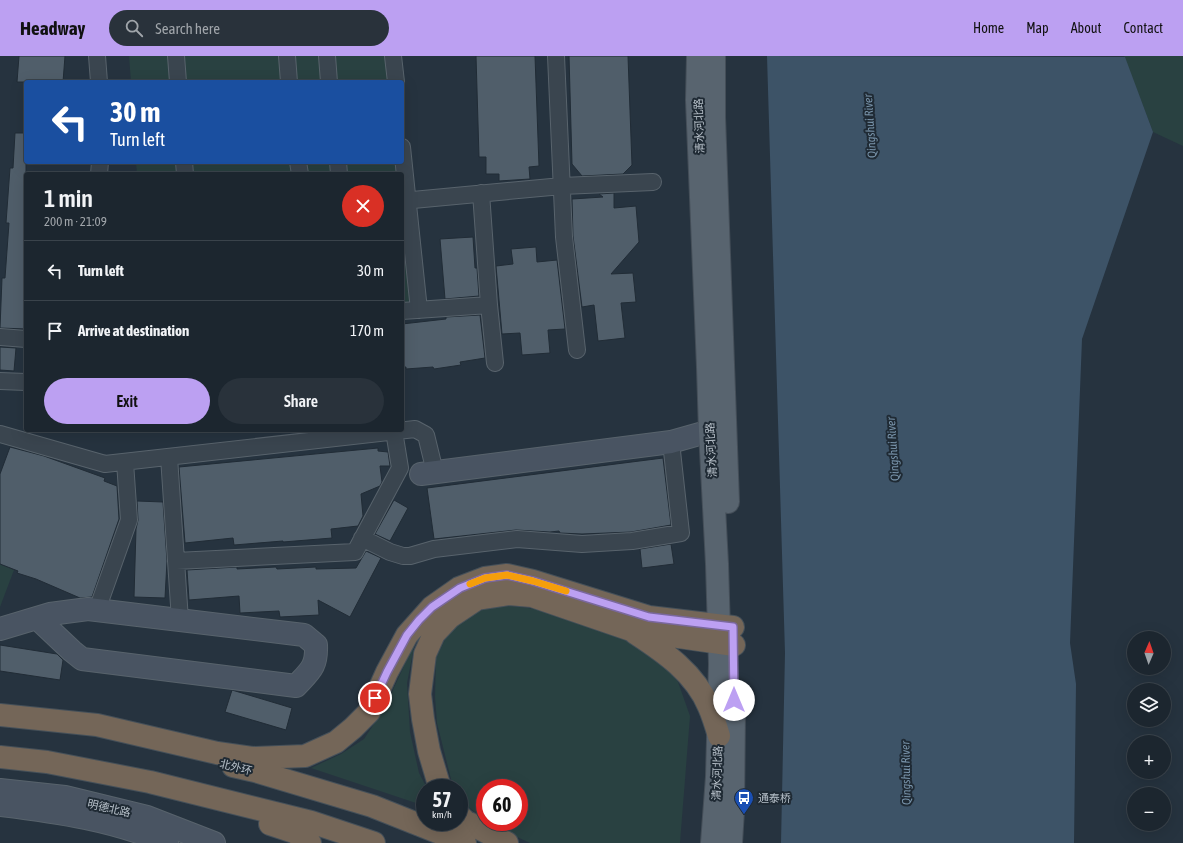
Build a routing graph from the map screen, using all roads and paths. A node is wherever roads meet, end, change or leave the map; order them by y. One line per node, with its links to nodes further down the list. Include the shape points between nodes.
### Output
1 (97, 56): 9 (street)
2 (176, 56): 10 (street)
3 (287, 56): 11 (street)
4 (327, 56): 12 (street)
5 (393, 56): 13 (street)
6 (556, 56): 16 (street)
7 (698, 56): 29 (main road, 清水河北路, via 697,100)
8 (714, 56): 44 (main road, 清水河北路)
9 (99, 80)
10 (178, 80)
11 (289, 80)
12 (329, 80)
13 (396, 80)
14 (653, 182): 16 (street)
15 (404, 183): 18 (street)
16 (562, 186): 17 (street); 24 (street, via 564,236)
17 (480, 193): 18 (street); 19 (street)
18 (405, 201): 20 (street)
19 (489, 305): 20 (street); 25 (street)
20 (418, 310): 21 (street)
21 (404, 311)
22 (0, 337): 23 (street)
23 (24, 339)
24 (577, 350)
25 (495, 363)
26 (0, 381): 27 (street)
27 (24, 382)
28 (404, 430): 36 (street, via 415,429 426,435)
29 (710, 431): 33 (street); 44 (main road, 清水河北路)
30 (385, 432): 34 (street)
31 (394, 432): 37 (street, via 400,468)
32 (0, 434): 35 (street, via 105,464)
33 (671, 442): 36 (street); 37 (street, via 681,533 632,541 582,544 517,539 434,548 403,556)
34 (170, 457): 35 (street); 38 (street)
35 (126, 462): 39 (street, via 129,520)
36 (428, 473)
37 (362, 538): 38 (street, via 355,552)
38 (176, 561): 41 (street)
39 (97, 610): 40 (street, via 50,614); 41 (street)
40 (37, 618): 41 (street, via 82,659 296,686 311,670 316,657 316,645 304,635); 42 (street)
41 (180, 620)
42 (0, 629)
43 (630, 630): 44 (highway); 46 (highway, via 665,653 686,672 709,706); 49 (highway, via 532,596 509,594 477,599 450,617 434,634 425,654 420,694 429,752)
44 (726, 635): 45 (highway, via 649,617 507,575 485,578 460,588 432,607 407,635 369,712 336,742 305,756 252,758 97,725); 46 (main road, 清水河北路); 60 (main road, 清水河北路, via 733,810)
45 (0, 716): 57 (highway, 北外环, via 98,734 255,771 372,806)
46 (719, 736): 59 (main road, 清水河北路)
47 (0, 757): 56 (highway, via 47,762 150,782 311,822)
48 (0, 762): 55 (highway, via 252,817 294,832)
49 (437, 779)
50 (0, 790): 54 (street, 明德北路, via 65,797 147,816)
51 (0, 805): 53 (street, 明德北路, via 56,812 105,822 144,833)
52 (468, 822): 58 (highway)
53 (167, 843)
54 (214, 843)
55 (310, 843)
56 (374, 843)
57 (465, 843)
58 (507, 843)
59 (712, 843)
60 (731, 843)

